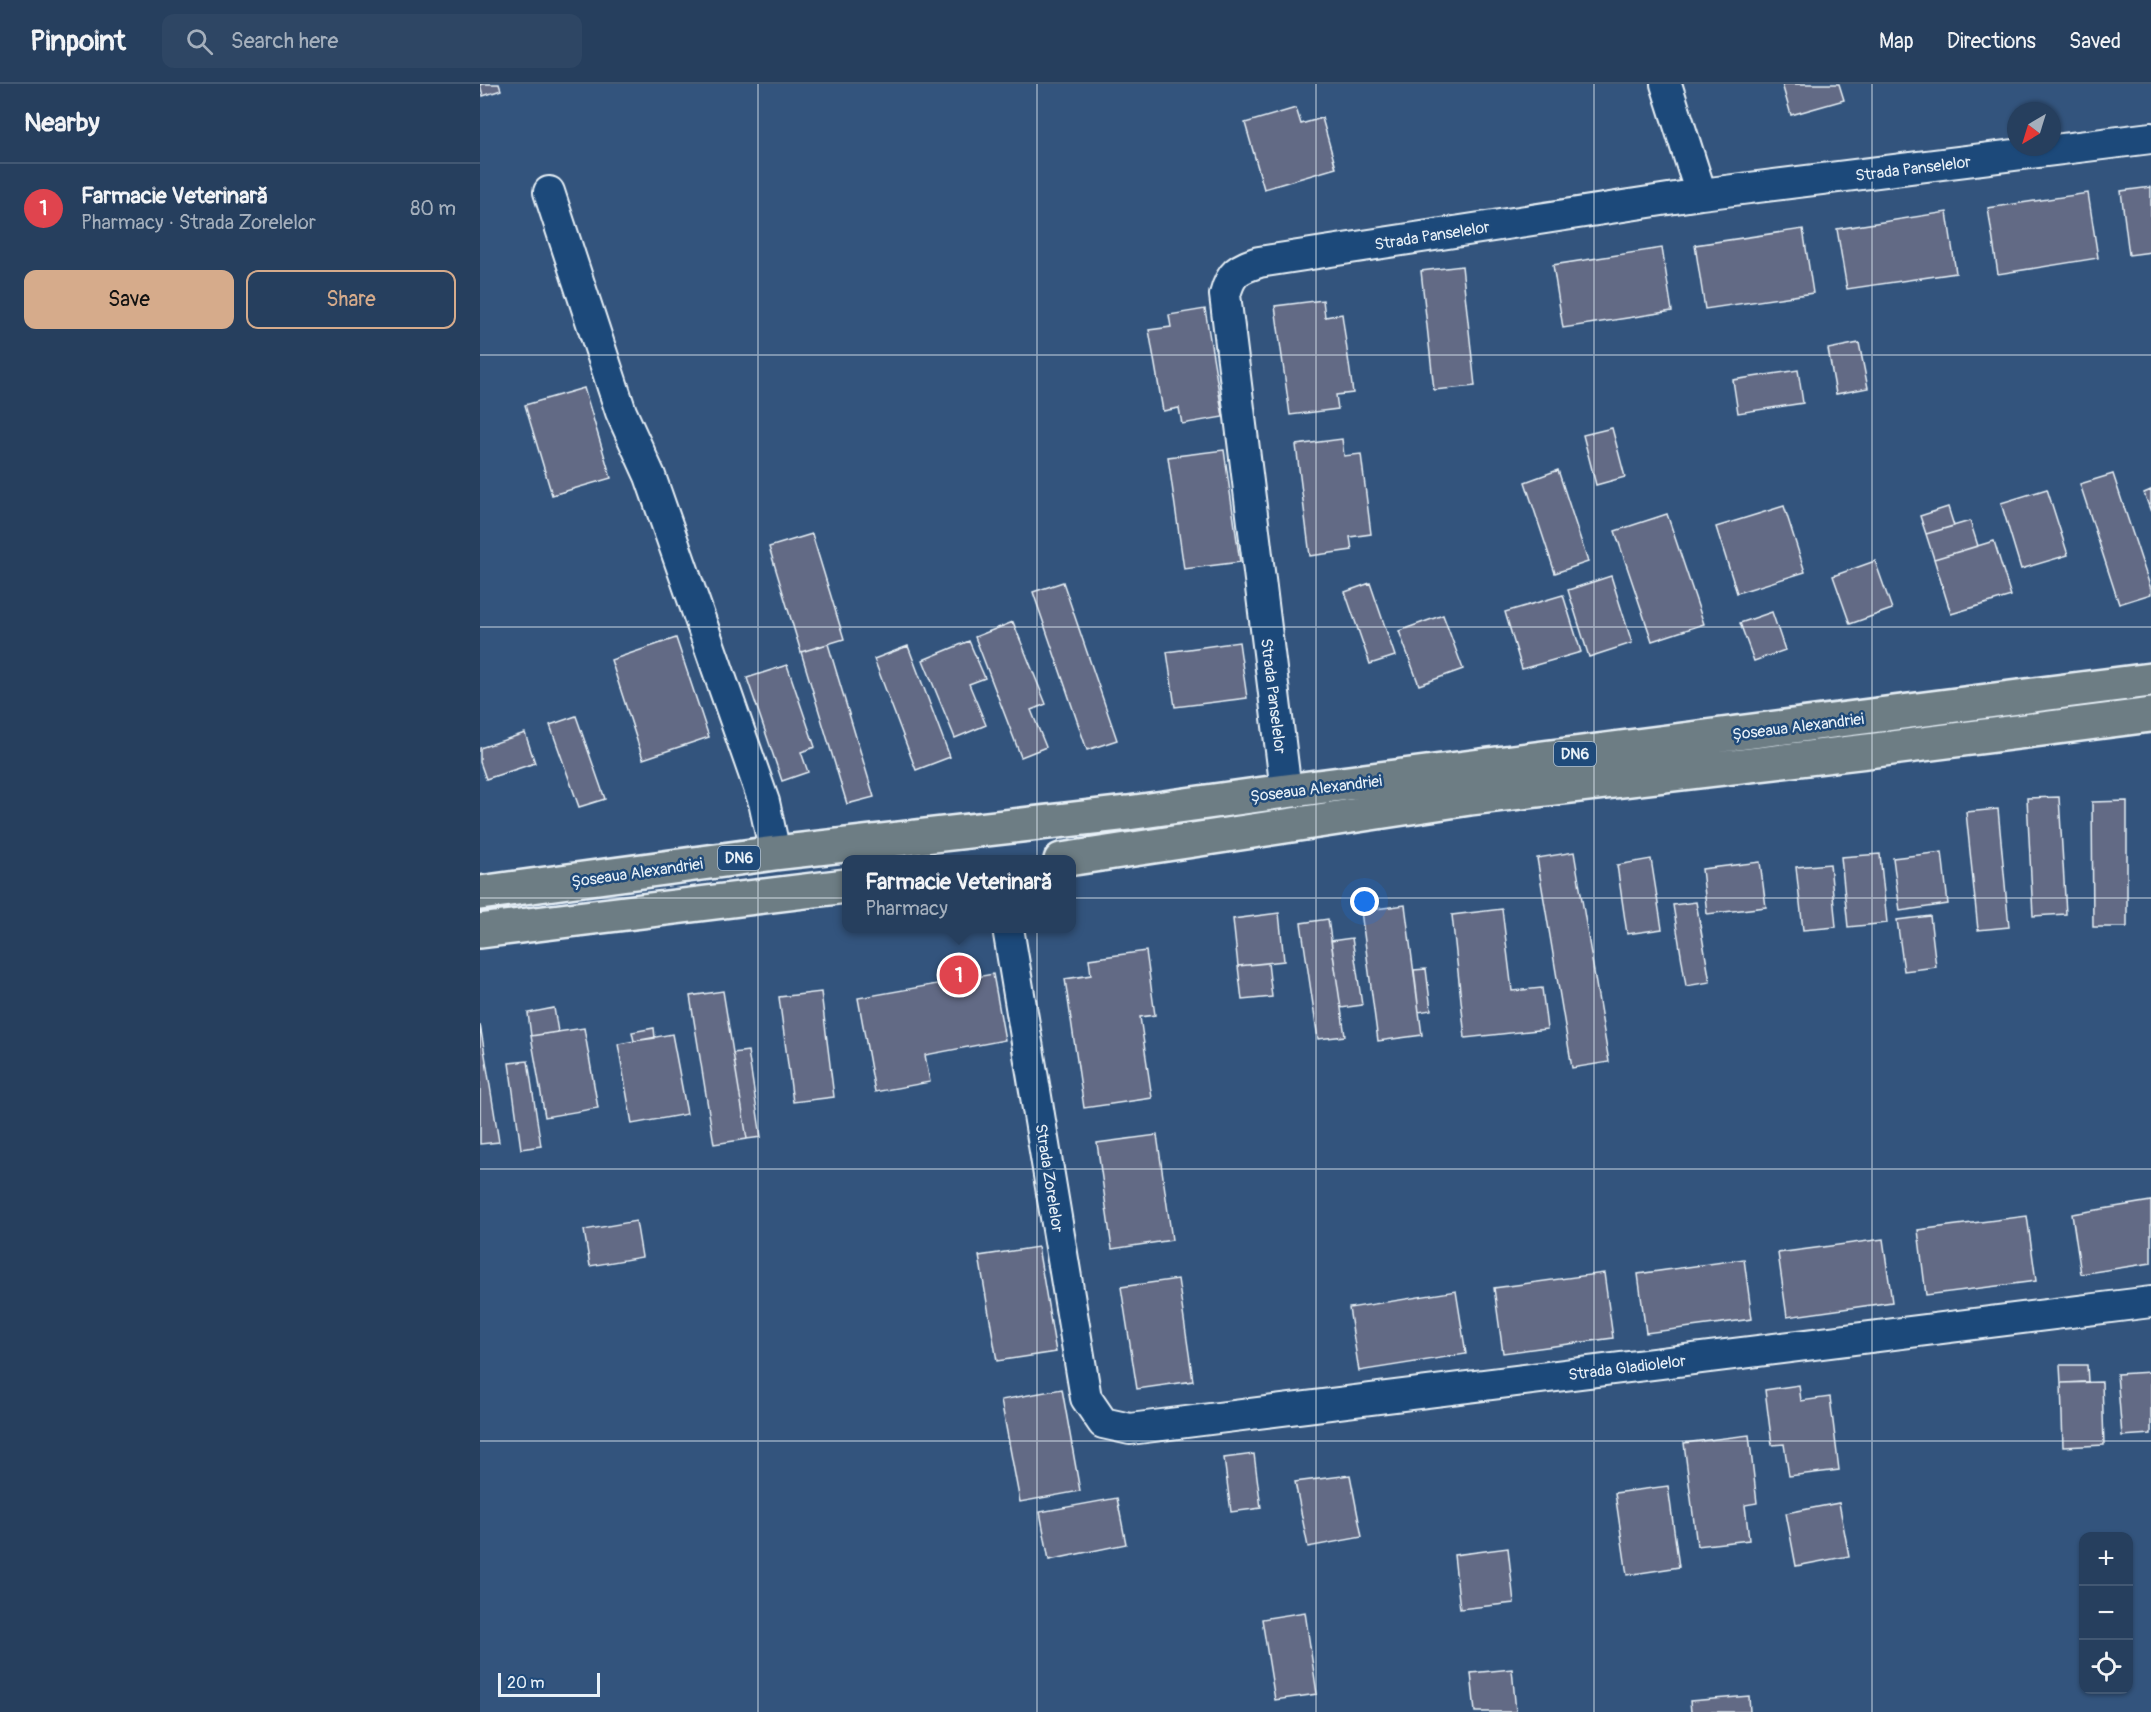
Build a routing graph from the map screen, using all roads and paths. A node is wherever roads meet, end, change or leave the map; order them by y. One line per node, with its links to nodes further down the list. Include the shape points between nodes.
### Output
1 (1666, 84): 4 (street)
2 (2151, 138): 4 (street, Strada Panselelor)
3 (549, 192): 8 (street, via 621,412 650,476 761,791)
4 (1701, 194): 7 (street, Strada Panselelor, via 1259,262 1244,267 1229,279 1225,295)
5 (2151, 680): 7 (highway, Șoseaua Alexandriei / DN6)
6 (2151, 715): 9 (highway, Șoseaua Alexandriei / DN6, via 1470,798)
7 (1286, 791): 8 (highway, Șoseaua Alexandriei / DN6, via 1011,828)
8 (775, 853): 11 (highway, Șoseaua Alexandriei / DN6)
9 (1076, 858)
10 (842, 886): 12 (highway)
11 (480, 893)
12 (480, 931)
13 (1009, 933): 15 (street, Strada Zorelelor, via 1086,1398)
14 (2151, 1302): 15 (street, Strada Gladiolelor, via 1130,1429)
15 (1103, 1423)

